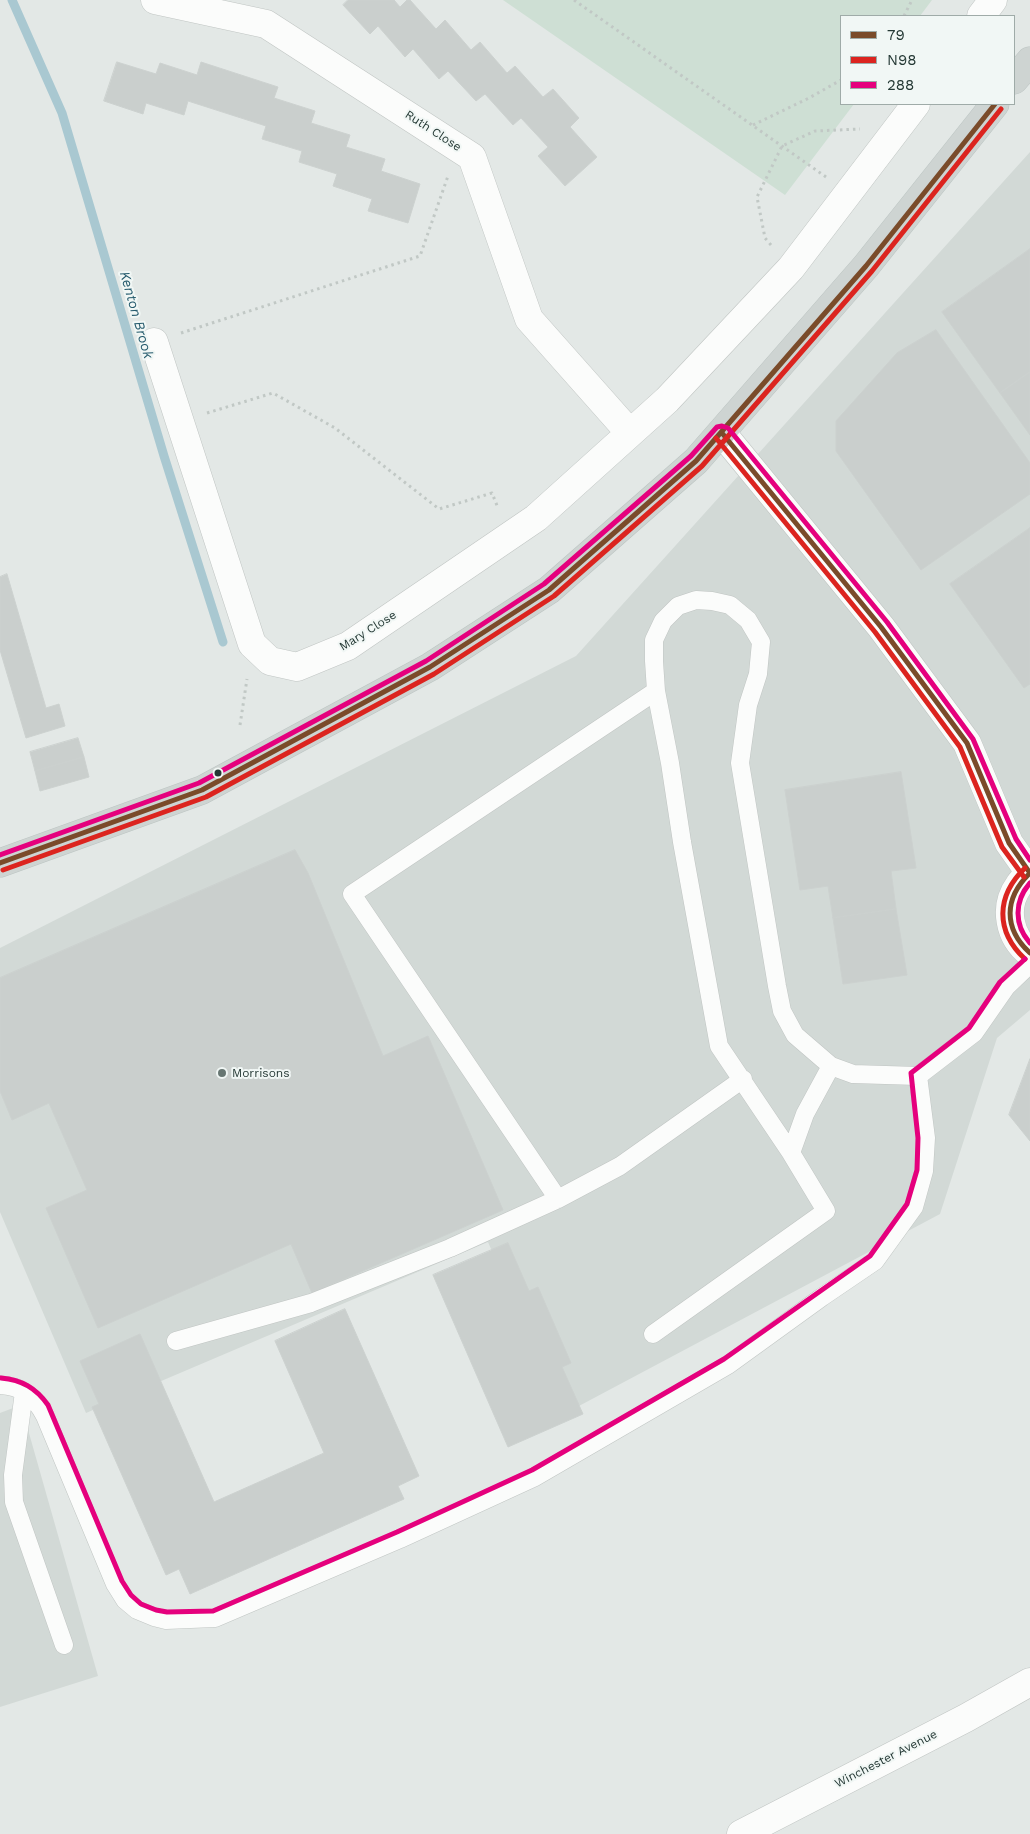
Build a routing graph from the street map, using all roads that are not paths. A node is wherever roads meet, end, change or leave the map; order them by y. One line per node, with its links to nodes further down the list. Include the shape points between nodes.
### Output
1 (155, 0): 10 (street, Ruth Close, via 266,24 472,156 529,319)
2 (993, 0): 3 (street)
3 (982, 15)
4 (1030, 61): 5 (main road)
5 (1015, 79)
6 (915, 105): 10 (street, Mary Close, via 791,268 667,400)
7 (994, 105): 9 (main road, via 866,266)
8 (154, 342): 10 (street, Mary Close, via 252,644 270,661 297,668 348,646 536,518)
9 (722, 432): 12 (main road, via 696,461 549,590 430,667 202,790); 13 (street, via 881,627 967,743 1010,843)
10 (630, 433)
11 (656, 692): 16 (lane, via 654,640 664,621 678,606 696,600 712,601 730,605 748,620 761,642 758,674 748,705 740,763 777,986 782,1011 795,1035); 18 (lane, via 720,1046); 20 (lane, via 352,894)
12 (2, 857)
13 (1030, 873): 14 (street, via 1018,885 1011,900 1009,917 1013,934)
14 (1030, 953)
15 (1030, 964): 17 (lane, via 1006,987 974,1033)
16 (831, 1066): 17 (lane, via 853,1074); 19 (lane, via 804,1114)
17 (918, 1076): 24 (lane, via 926,1138 924,1171 914,1207 875,1261 728,1365 535,1477 215,1618 166,1620 137,1610 125,1600 115,1584 45,1416 37,1401)
18 (743, 1080): 19 (lane); 20 (lane, via 620,1166)
19 (791, 1153): 21 (lane, via 826,1211)
20 (558, 1199): 22 (lane, via 450,1248 311,1304)
21 (653, 1334)
22 (176, 1341)
23 (0, 1385): 24 (lane)
24 (24, 1392): 25 (lane, via 13,1475 14,1502)
25 (64, 1645)
26 (1030, 1682): 27 (street, Winchester Avenue)
27 (741, 1834)

